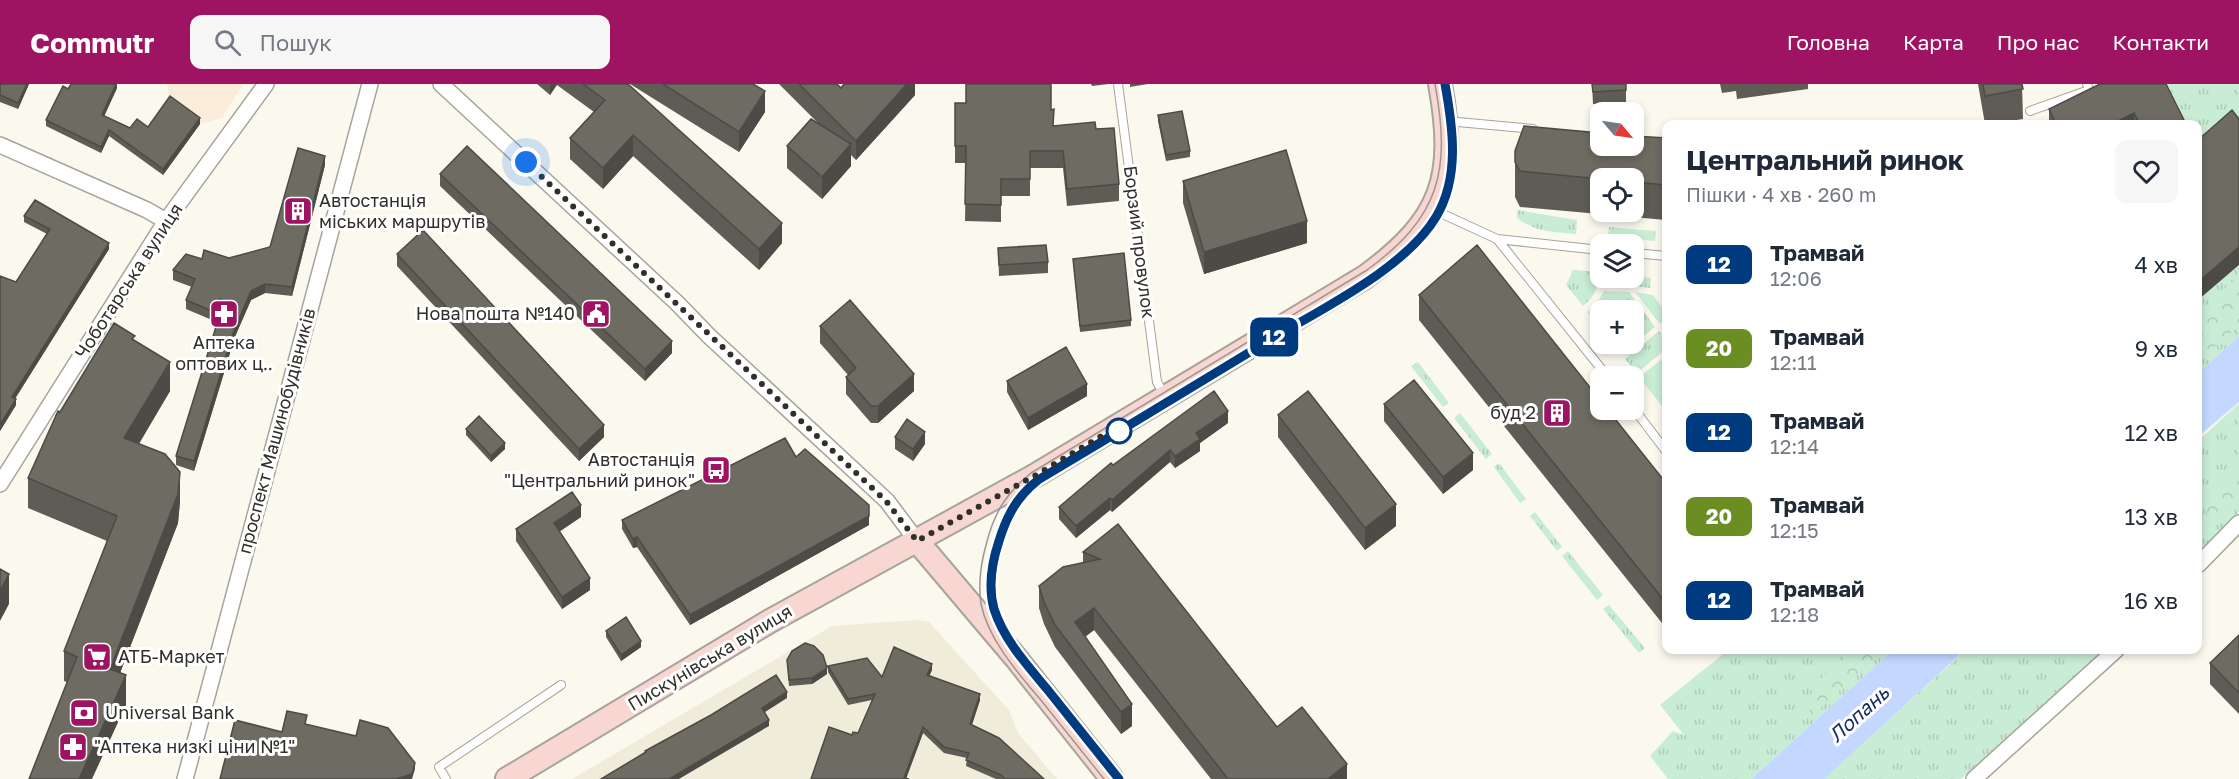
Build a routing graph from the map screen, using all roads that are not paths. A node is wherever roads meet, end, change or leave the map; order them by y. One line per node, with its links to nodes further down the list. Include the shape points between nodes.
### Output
1 (266, 84): 12 (street, Чоботарська вулиця)
2 (370, 84): 27 (street, проспект Машинобудівників)
3 (441, 84): 23 (street, via 886,501)
4 (1119, 84): 18 (lane, Борзий провулок, via 1157,382)
5 (2087, 84): 7 (lane, via 2089,90)
6 (1444, 85): 8 (street, Пискунівська вулиця)
7 (2030, 111)
8 (1446, 121): 9 (lane); 11 (street, Пискунівська вулиця, via 1447,160)
9 (1543, 130)
10 (0, 145): 12 (street)
11 (1432, 210): 13 (lane); 18 (street, Пискунівська вулиця, via 1414,236 1365,277)
12 (166, 221): 21 (street, Чоботарська вулиця)
13 (1497, 239): 14 (lane); 17 (lane)
14 (1590, 248)
15 (1644, 254): 16 (lane)
16 (1662, 256)
17 (1599, 366)
18 (1166, 398): 23 (street, Пискунівська вулиця)
19 (1642, 420): 20 (lane)
20 (1662, 446)
21 (0, 484)
22 (2239, 523): 24 (street)
23 (917, 541): 29 (street, Пискунівська вулиця, via 770,621); 30 (street)
24 (2202, 561)
25 (2112, 654): 31 (street)
26 (561, 685): 28 (lane, via 438,767)
27 (185, 779)
28 (446, 779)
29 (507, 779)
30 (1112, 779)
31 (1974, 779)

